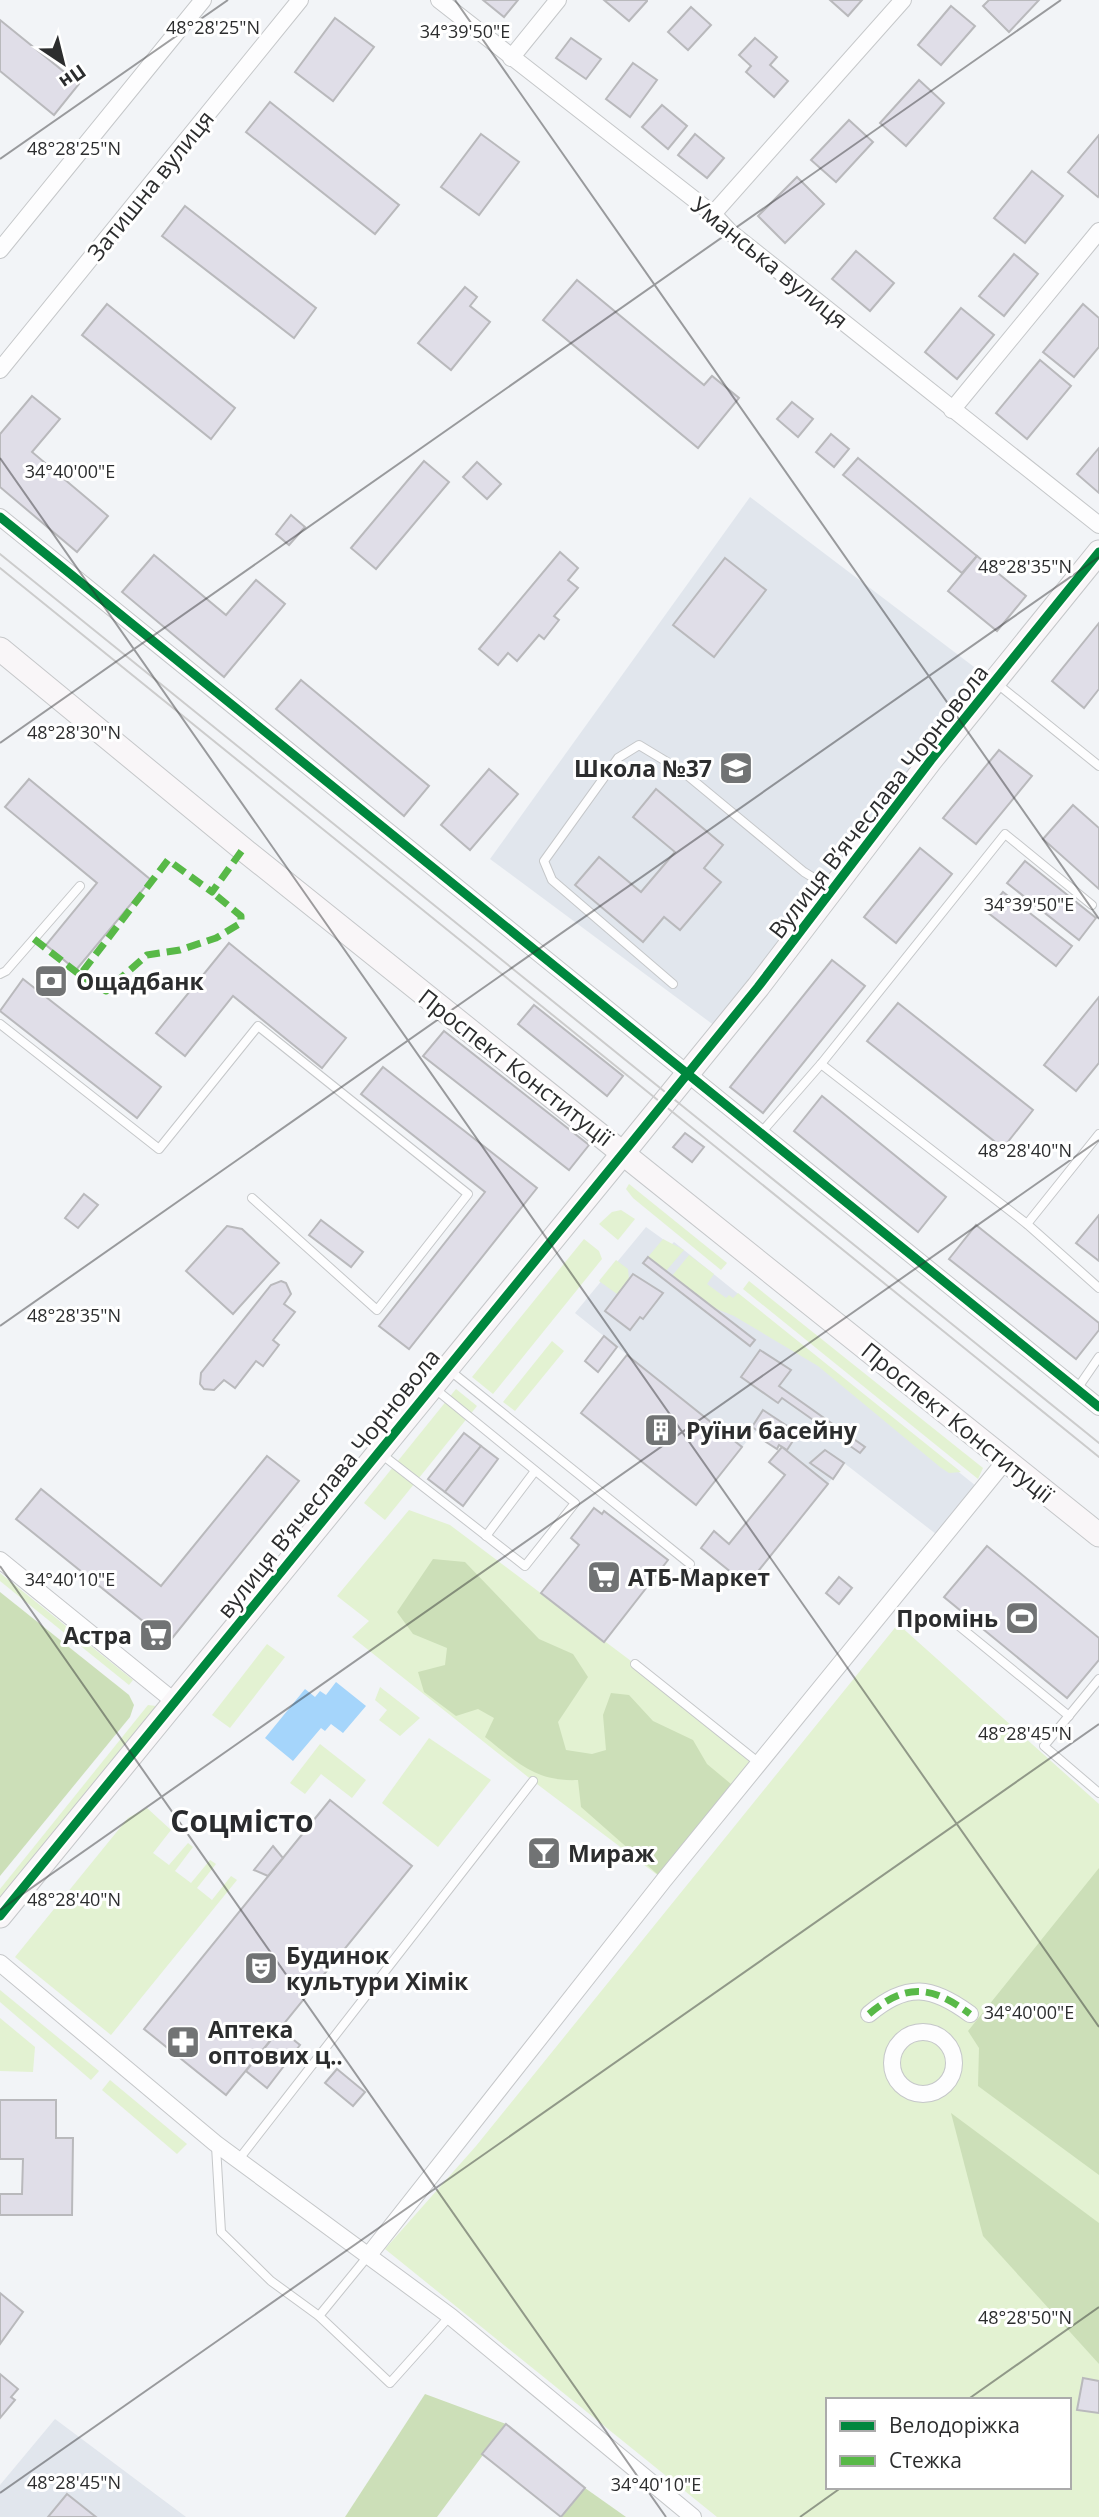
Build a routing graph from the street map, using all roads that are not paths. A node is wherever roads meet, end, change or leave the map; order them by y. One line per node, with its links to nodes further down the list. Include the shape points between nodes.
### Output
1 (203, 0): 9 (street)
2 (300, 0): 10 (street, Затишна вулиця)
3 (439, 0): 6 (street, Уманська вулиця)
4 (558, 0): 6 (street)
5 (903, 0): 7 (street)
6 (512, 58): 7 (street, Уманська вулиця)
7 (713, 214): 11 (street, Уманська вулиця)
8 (1099, 231): 11 (street)
9 (0, 250)
10 (0, 370)
11 (952, 410): 13 (street, Уманська вулиця)
12 (0, 517): 25 (street)
13 (1099, 525)
14 (1099, 552): 16 (street, Вулиця Вʼячеслава Чорновола)
15 (0, 649): 28 (street, Проспект Конституції)
16 (995, 682): 17 (lane); 19 (street, Вулиця Вʼячеслава Чорновола)
17 (1099, 766)
18 (80, 886): 21 (lane)
19 (832, 889): 22 (lane, via 804,872 682,771 639,745 618,758 544,860 551,880); 25 (street, Вулиця Вʼячеслава Чорновола)
20 (1092, 905): 24 (lane, via 1005,834)
21 (0, 974)
22 (673, 984)
23 (0, 1024): 29 (lane, via 159,1149 258,1026 468,1194 377,1310)
24 (821, 1064): 26 (lane); 30 (lane)
25 (686, 1073): 26 (street); 28 (street, вулиця Вʼячеслава Чорновола)
26 (760, 1134): 35 (street)
27 (1099, 1135): 30 (lane)
28 (624, 1152): 33 (street, вулиця Вʼячеслава Чорновола); 38 (street, Проспект Конституції)
29 (252, 1198)
30 (1027, 1224): 31 (lane)
31 (1099, 1289)
32 (1099, 1357): 35 (lane)
33 (445, 1368): 34 (street, вулиця Вʼячеслава Чорновола); 43 (lane)
34 (431, 1386): 37 (street, вулиця Вʼячеслава Чорновола); 39 (lane)
35 (1077, 1389): 36 (street)
36 (1099, 1407)
37 (378, 1451): 41 (lane); 47 (street, вулиця Вʼячеслава Чорновола)
38 (1006, 1460): 40 (street, Проспект Конституції); 49 (street)
39 (536, 1471): 41 (lane); 41 (lane, via 575,1503 525,1566)
40 (1099, 1535)
41 (486, 1536)
42 (0, 1560): 47 (street)
43 (690, 1564)
44 (948, 1617): 48 (lane)
45 (635, 1664): 49 (lane)
46 (1099, 1679): 48 (lane)
47 (175, 1702): 52 (street, вулиця Вʼячеслава Чорновола)
48 (1069, 1716): 51 (lane, via 1044,1746)
49 (759, 1763): 58 (street)
50 (533, 1781): 57 (lane)
51 (1099, 1793)
52 (0, 1916)
53 (0, 1963): 56 (street)
54 (869, 2014): 55 (street, via 891,1997 923,1991 940,1994)
55 (970, 2014)
56 (215, 2143): 57 (street); 59 (lane, via 221,2232 271,2281)
57 (239, 2159): 58 (street)
58 (368, 2256): 59 (lane); 60 (street)
59 (319, 2316): 60 (lane, via 390,2383)
60 (450, 2316): 61 (street)
61 (693, 2517)

